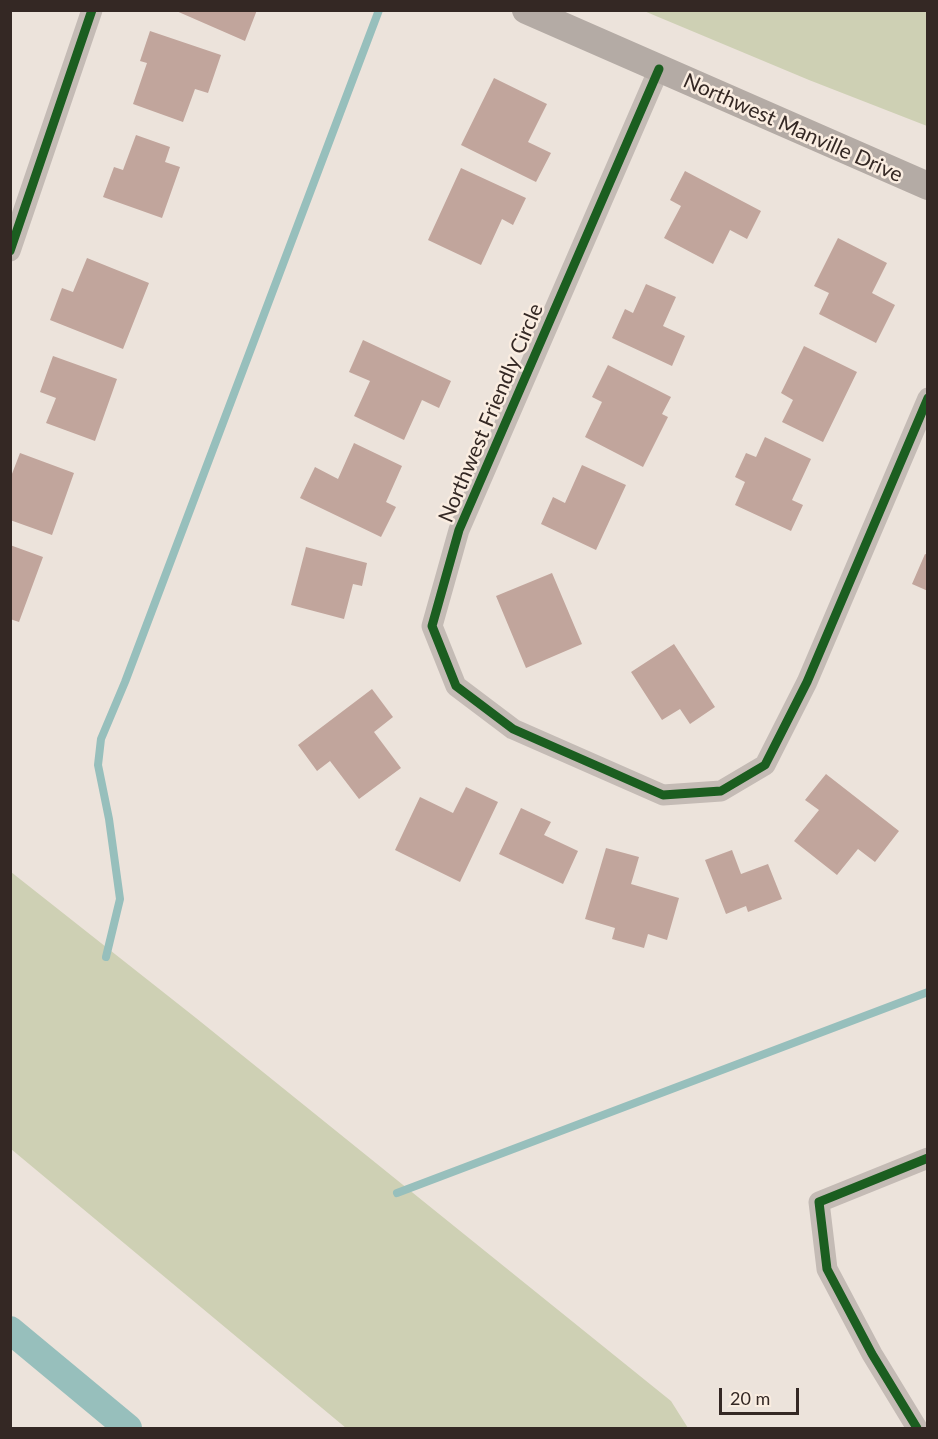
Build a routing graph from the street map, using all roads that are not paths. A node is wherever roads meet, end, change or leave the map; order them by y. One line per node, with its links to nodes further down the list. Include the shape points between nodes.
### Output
1 (92, 10): 5 (street)
2 (526, 10): 3 (street, Northwest Manville Drive)
3 (659, 69): 4 (street, Northwest Manville Drive); 7 (street, Northwest Friendly Circle, via 459,530 432,626 456,686 513,729 663,795 721,791 765,765 807,682)
4 (927, 186)
5 (18, 206): 6 (street)
6 (10, 251)
7 (927, 398)
8 (927, 1158): 9 (street, via 819,1202 827,1269)
9 (917, 1428)

